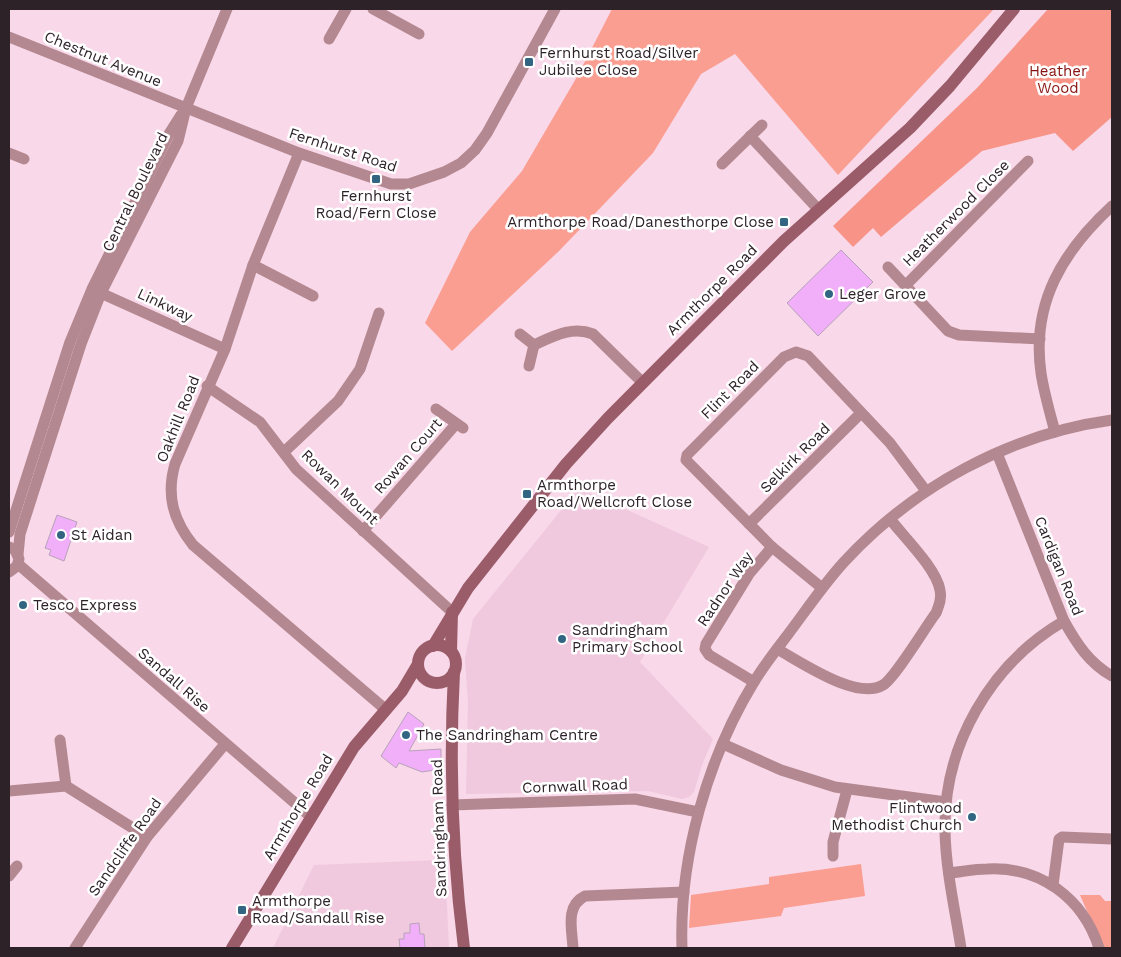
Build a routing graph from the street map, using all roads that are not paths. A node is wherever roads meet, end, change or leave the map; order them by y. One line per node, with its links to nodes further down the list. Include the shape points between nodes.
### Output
1 (227, 9): 9 (street, Central Boulevard)
2 (346, 9): 8 (street)
3 (373, 9): 6 (street)
4 (556, 9): 13 (street, Fernhurst Road, via 475,150 453,168 409,184 391,184)
5 (1014, 9): 18 (street, Armthorpe Road, via 910,128)
6 (419, 34)
7 (9, 37): 9 (street, Chestnut Avenue)
8 (329, 39)
9 (186, 108): 13 (street, Fernhurst Road); 22 (street, Central Boulevard, via 178,141)
10 (762, 126): 11 (street)
11 (750, 136): 16 (street); 18 (street)
12 (9, 153): 14 (street)
13 (299, 153): 19 (street, Oakhill Road)
14 (24, 159)
15 (1028, 161): 21 (street, Heatherwood Close)
16 (722, 164)
17 (1112, 206): 26 (street, via 1076,242 1055,276 1044,304)
18 (818, 209): 30 (street, Armthorpe Road)
19 (253, 265): 23 (street); 28 (street, Oakhill Road)
20 (888, 267): 21 (street)
21 (905, 286): 26 (street, via 948,331 959,335)
22 (96, 291): 28 (street, Linkway); 34 (street, Central Boulevard, via 81,344)
23 (313, 296)
24 (379, 313): 37 (street, via 360,369 338,401)
25 (520, 334): 27 (street)
26 (1040, 339): 36 (street, via 1041,374)
27 (534, 345): 29 (street); 30 (street, via 558,334 585,331 593,334)
28 (225, 349): 31 (street, Oakhill Road)
29 (529, 366)
30 (642, 382): 49 (street, Armthorpe Road, via 566,464)
31 (207, 386): 37 (street, Rowan Mount, via 260,422); 61 (street, Oakhill Road, via 170,479 170,497 177,522 193,545)
32 (436, 409): 42 (street, Rowan Court, via 460,426)
33 (861, 413): 39 (street, Flint Road, via 890,443); 41 (street, Selkirk Road); 41 (street, Flint Road, via 808,356 796,352 784,357 687,455 686,460)
34 (52, 414): 43 (street, Central Boulevard); 46 (street, Central Boulevard, via 20,534)
35 (1112, 420): 36 (street)
36 (1055, 432): 38 (street)
37 (284, 452): 42 (street, Rowan Mount, via 296,469)
38 (997, 453): 39 (street); 50 (street, Cardigan Road)
39 (926, 492): 40 (street)
40 (890, 519): 48 (street); 52 (street, via 929,569 940,588 940,603 889,680 872,689 859,689 818,672)
41 (749, 524): 45 (street, Flint Road)
42 (363, 531): 49 (street, Rowan Mount)
43 (9, 532)
44 (9, 547): 46 (street, Sandall Rise)
45 (772, 547): 48 (street, Flint Road); 58 (street, Radnor Way, via 749,574 705,649 709,655)
46 (18, 559): 47 (street); 63 (street, Sandall Rise)
47 (9, 572)
48 (822, 588): 52 (street)
49 (452, 612): 51 (street, Armthorpe Road); 53 (street)
50 (1064, 621): 56 (street, Cardigan Road, via 1090,661); 68 (street, via 1016,656 980,704 958,748)
51 (433, 646): 53 (street); 54 (street, via 424,650)
52 (777, 649): 58 (street)
53 (450, 651): 55 (street, via 456,664)
54 (418, 664): 57 (street, via 420,673); 59 (street, Armthorpe Road)
55 (454, 672): 57 (street, via 450,678); 60 (street, Sandringham Road)
56 (1112, 676)
57 (434, 682): 59 (street, Armthorpe Road); 60 (street)
58 (754, 682): 64 (street)
59 (402, 691): 61 (street, Armthorpe Road)
60 (452, 706): 69 (street, Sandringham Road)
61 (384, 709): 71 (street, Armthorpe Road, via 354,747)
62 (60, 740): 65 (street)
63 (225, 744): 71 (street, Sandall Rise); 72 (street, Sandcliffe Road)
64 (723, 744): 66 (street, via 781,770); 70 (street)
65 (66, 786): 67 (street); 72 (street)
66 (846, 790): 68 (street); 74 (street, via 833,842)
67 (9, 791)
68 (946, 802): 76 (street)
69 (452, 805): 70 (street, Cornwall Road, via 635,799); 82 (street, Sandringham Road, via 454,872)
70 (698, 812): 79 (street)
71 (310, 816): 81 (street, Armthorpe Road)
72 (147, 837): 80 (street, Sandcliffe Road)
73 (1112, 839): 78 (street, via 1062,836)
74 (833, 856)
75 (17, 866): 77 (street)
76 (949, 874): 78 (street, via 986,868 1004,869 1030,874); 85 (street)
77 (9, 876)
78 (1053, 885): 86 (street, via 1079,909)
79 (684, 892): 83 (street, via 586,896 574,904 572,910); 84 (street)
80 (74, 948)
81 (232, 948)
82 (464, 948)
83 (573, 948)
84 (682, 948)
85 (961, 948)
86 (1099, 948)

